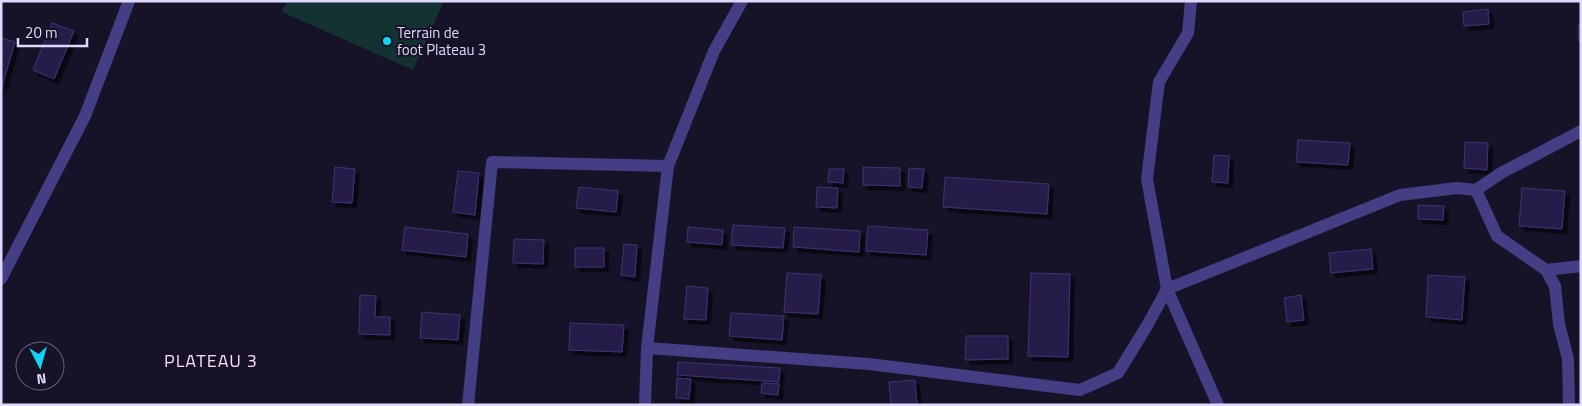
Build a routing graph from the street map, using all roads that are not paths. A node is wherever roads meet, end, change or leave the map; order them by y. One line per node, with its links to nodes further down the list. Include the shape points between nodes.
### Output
1 (129, 1): 9 (street, via 85,116)
2 (742, 1): 5 (street, via 714,50)
3 (1192, 1): 10 (street, via 1188,33 1159,82 1147,179)
4 (1581, 131): 6 (street, via 1501,173)
5 (668, 166): 11 (street); 12 (street, via 492,162)
6 (1476, 190): 8 (street, via 1497,236); 10 (street, via 1457,188 1400,196)
7 (1581, 266): 8 (street)
8 (1546, 270): 15 (street, via 1555,286 1559,324 1568,359)
9 (1, 280)
10 (1167, 289): 11 (street, via 1118,373 1080,390 869,364); 14 (street)
11 (647, 348): 13 (street)
12 (468, 405)
13 (645, 405)
14 (1218, 405)
15 (1568, 405)

